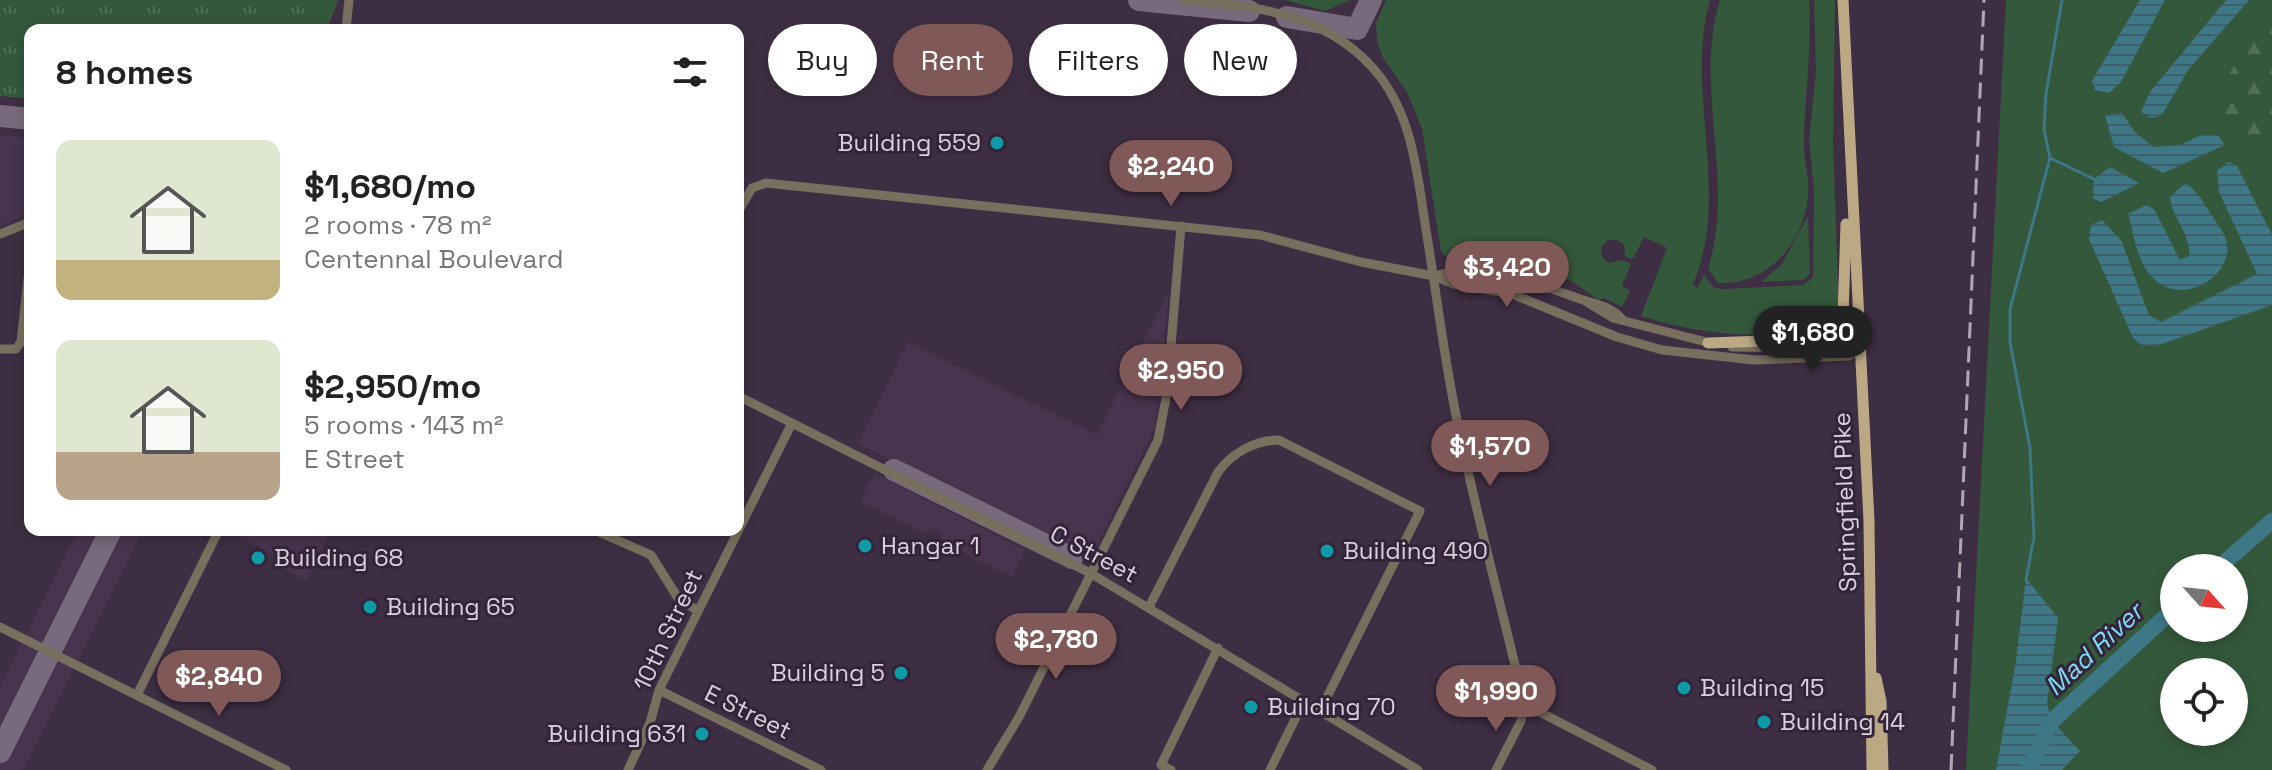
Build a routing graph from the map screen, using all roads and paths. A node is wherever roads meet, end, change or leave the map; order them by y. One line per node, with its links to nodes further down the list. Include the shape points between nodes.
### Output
1 (349, 0): 4 (street)
2 (1183, 0): 10 (street, via 1269,10 1299,19 1333,35 1374,68 1395,98 1407,129)
3 (1843, 0): 5 (main road, Springfield Pike)
4 (347, 24)
5 (1848, 168): 12 (main road, via 1839,328 1820,339); 14 (main road, Springfield Pike)
6 (744, 202): 8 (street, via 752,188 766,183)
7 (24, 224): 9 (street)
8 (1181, 226): 10 (street, via 1280,238); 21 (street, via 1161,428)
9 (0, 234)
10 (1434, 276): 12 (street, via 1454,271 1514,277 1602,305 1660,333); 14 (street, via 1531,299 1617,337 1687,355 1754,360 1849,356); 30 (street, via 1459,431)
11 (24, 315): 13 (street, via 21,342 16,349)
12 (1708, 343): 14 (street, via 1756,349)
13 (0, 349)
14 (1860, 349): 26 (main road, Springfield Pike)
15 (744, 399): 16 (street, C Street)
16 (792, 423): 17 (street, 10th Street); 21 (street, C Street)
17 (744, 519)
18 (216, 536): 28 (street)
19 (607, 536): 23 (street, via 655,558 678,598)
20 (736, 536): 23 (street, 10th Street)
21 (1090, 573): 22 (street, C Street); 36 (street)
22 (1149, 607): 25 (street, C Street); 31 (street, via 1218,472 1256,443 1279,440 1420,511)
23 (698, 611): 27 (street, 10th Street)
24 (0, 627): 28 (street)
25 (1218, 648): 29 (street, C Street); 32 (street)
26 (1873, 666): 41 (main road, Springfield Pike); 42 (main road, Springfield Pike, via 1881,701)
27 (659, 690): 34 (street, 10th Street); 35 (street, E Street)
28 (137, 695): 33 (street)
29 (1304, 701): 31 (street, C Street); 37 (street)
30 (1524, 704): 39 (street); 40 (street)
31 (1320, 711): 38 (street, C Street)
32 (1166, 768)
33 (286, 770)
34 (628, 770)
35 (821, 770)
36 (987, 770)
37 (1270, 770)
38 (1418, 770)
39 (1496, 770)
40 (1652, 770)
41 (1872, 770)
42 (1883, 770)

